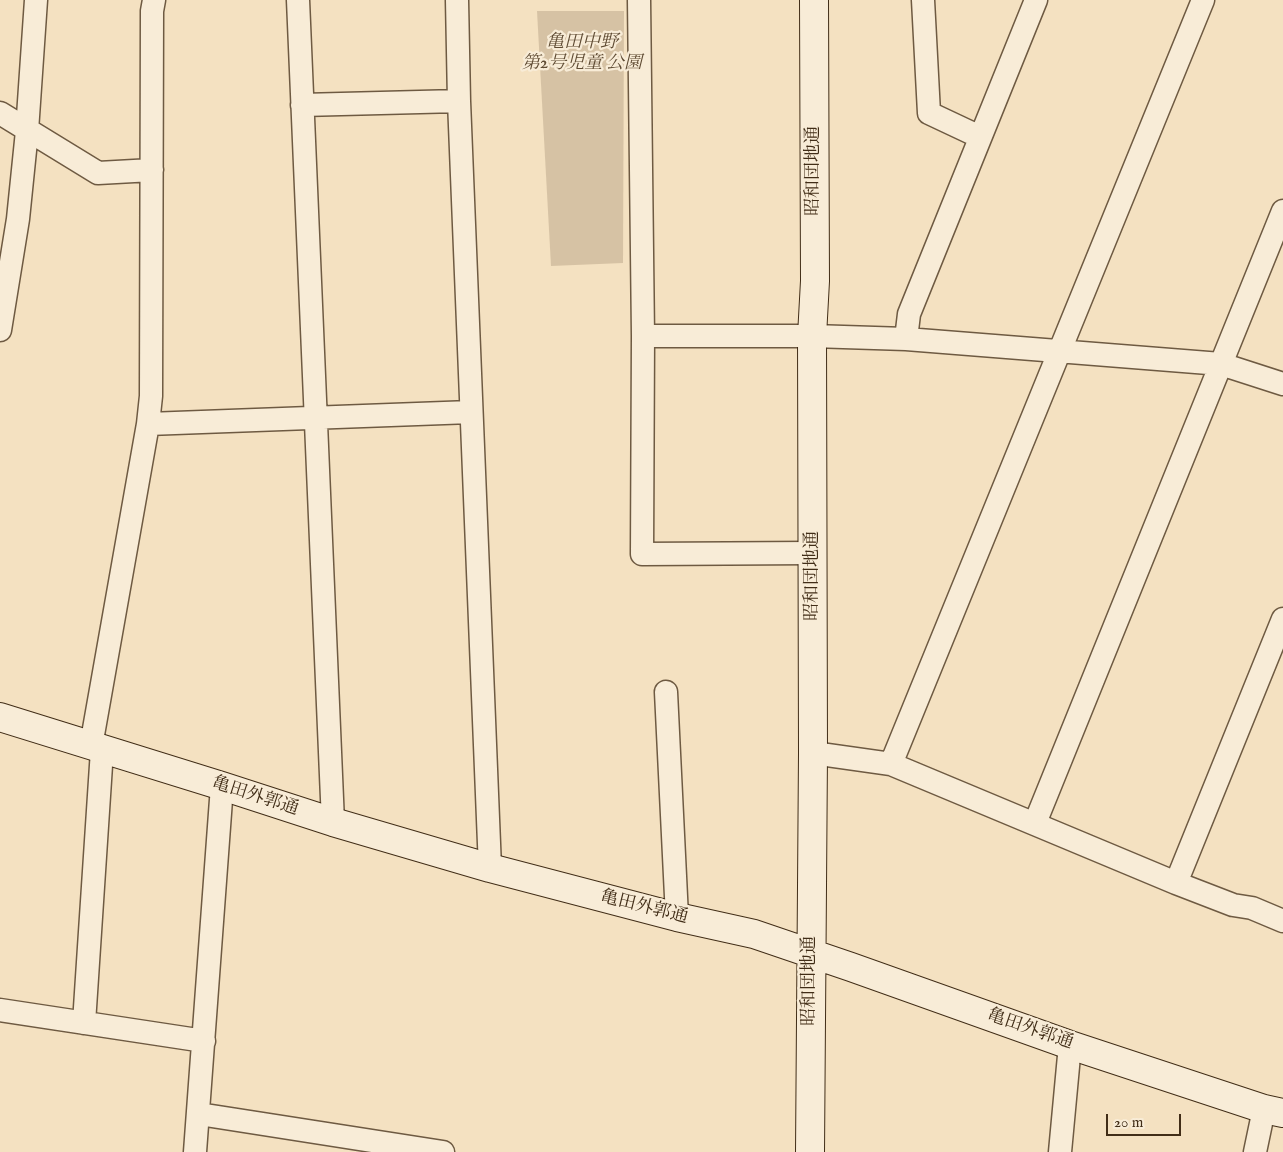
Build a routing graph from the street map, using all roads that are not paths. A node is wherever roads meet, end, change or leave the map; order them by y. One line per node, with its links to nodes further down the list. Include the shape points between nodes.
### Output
1 (36, 0): 13 (street)
2 (154, 0): 15 (street)
3 (298, 0): 11 (street)
4 (457, 0): 10 (street)
5 (639, 0): 19 (street)
6 (814, 0): 20 (street, 昭和団地通)
7 (923, 0): 14 (street, via 929,113)
8 (1036, 0): 14 (street)
9 (1203, 0): 22 (street)
10 (459, 101): 11 (street); 25 (street)
11 (302, 105): 26 (street)
12 (0, 113): 13 (street)
13 (26, 130): 15 (street, via 98,173); 17 (street)
14 (980, 137): 21 (street, via 909,314)
15 (152, 170): 27 (street, via 151,396)
16 (1283, 211): 23 (street)
17 (9, 213): 18 (street)
18 (0, 330)
19 (642, 336): 20 (street); 28 (street, via 642,554)
20 (812, 336): 21 (street); 28 (street, 昭和団地通)
21 (906, 339): 22 (street)
22 (1060, 351): 23 (street); 34 (street)
23 (1221, 364): 24 (street); 37 (street)
24 (1283, 384)
25 (471, 412): 26 (street); 38 (street)
26 (316, 418): 27 (street); 36 (street)
27 (148, 424): 32 (street)
28 (812, 553): 33 (street, 昭和団地通)
29 (1283, 619): 39 (street)
30 (666, 692): 40 (street)
31 (0, 717): 32 (street, 亀田外郭通)
32 (96, 748): 35 (street, 亀田外郭通); 44 (street)
33 (813, 753): 34 (street); 42 (street, 昭和団地通)
34 (891, 764): 37 (street)
35 (222, 786): 36 (street, 亀田外郭通); 45 (street)
36 (333, 822): 38 (street, 亀田外郭通)
37 (1034, 823): 39 (street)
38 (490, 868): 40 (street, 亀田外郭通)
39 (1176, 883): 41 (street)
40 (677, 917): 42 (street, 亀田外郭通, via 754,934)
41 (1283, 921)
42 (810, 953): 46 (street, 亀田外郭通); 51 (street, 昭和団地通)
43 (0, 1010): 44 (street)
44 (84, 1023): 45 (street)
45 (204, 1041): 48 (street)
46 (1070, 1045): 47 (street, 亀田外郭通); 52 (street)
47 (1273, 1111): 53 (street)
48 (199, 1114): 49 (street); 50 (street)
49 (195, 1152)
50 (443, 1152)
51 (810, 1152)
52 (1060, 1152)
53 (1255, 1152)

